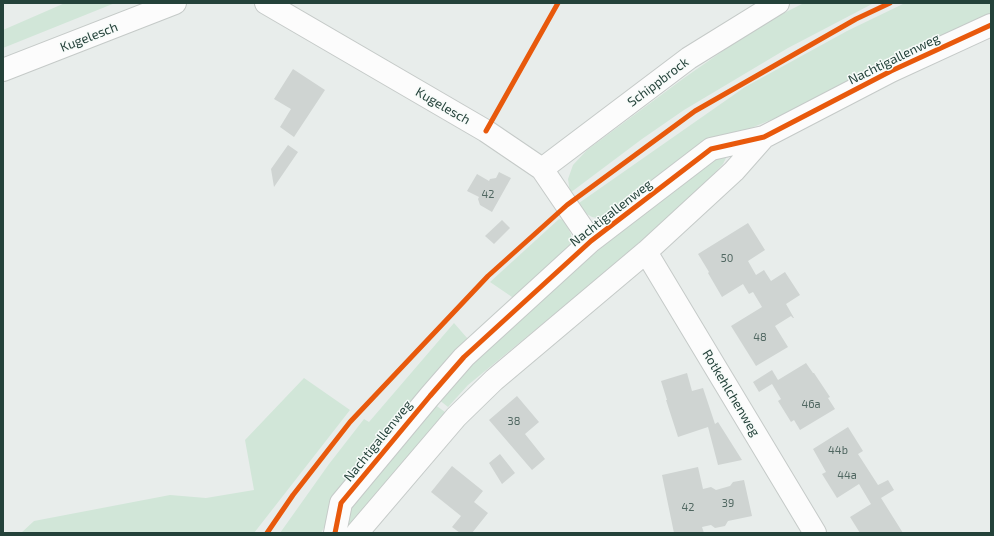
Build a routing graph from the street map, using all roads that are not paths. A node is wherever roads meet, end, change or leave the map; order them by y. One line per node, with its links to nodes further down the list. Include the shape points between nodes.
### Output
1 (174, 3): 5 (street, Kugelesch)
2 (266, 3): 7 (street, Kugelesch, via 486,131)
3 (778, 3): 7 (street, Schippbrock, via 689,58)
4 (991, 25): 6 (street, Nachtigallenweg, via 891,71)
5 (3, 70)
6 (764, 137): 8 (street, Nachtigallenweg, via 711,150); 9 (street, Nachtigallenweg, via 734,171)
7 (542, 169): 8 (street, Kugelesch)
8 (591, 241): 10 (street, Nachtigallenweg, via 454,368 341,503)
9 (646, 252): 11 (street, Nachtigallenweg, via 494,380 456,418); 12 (street, Rotkehlchenweg)
10 (335, 533)
11 (357, 533)
12 (815, 533)

